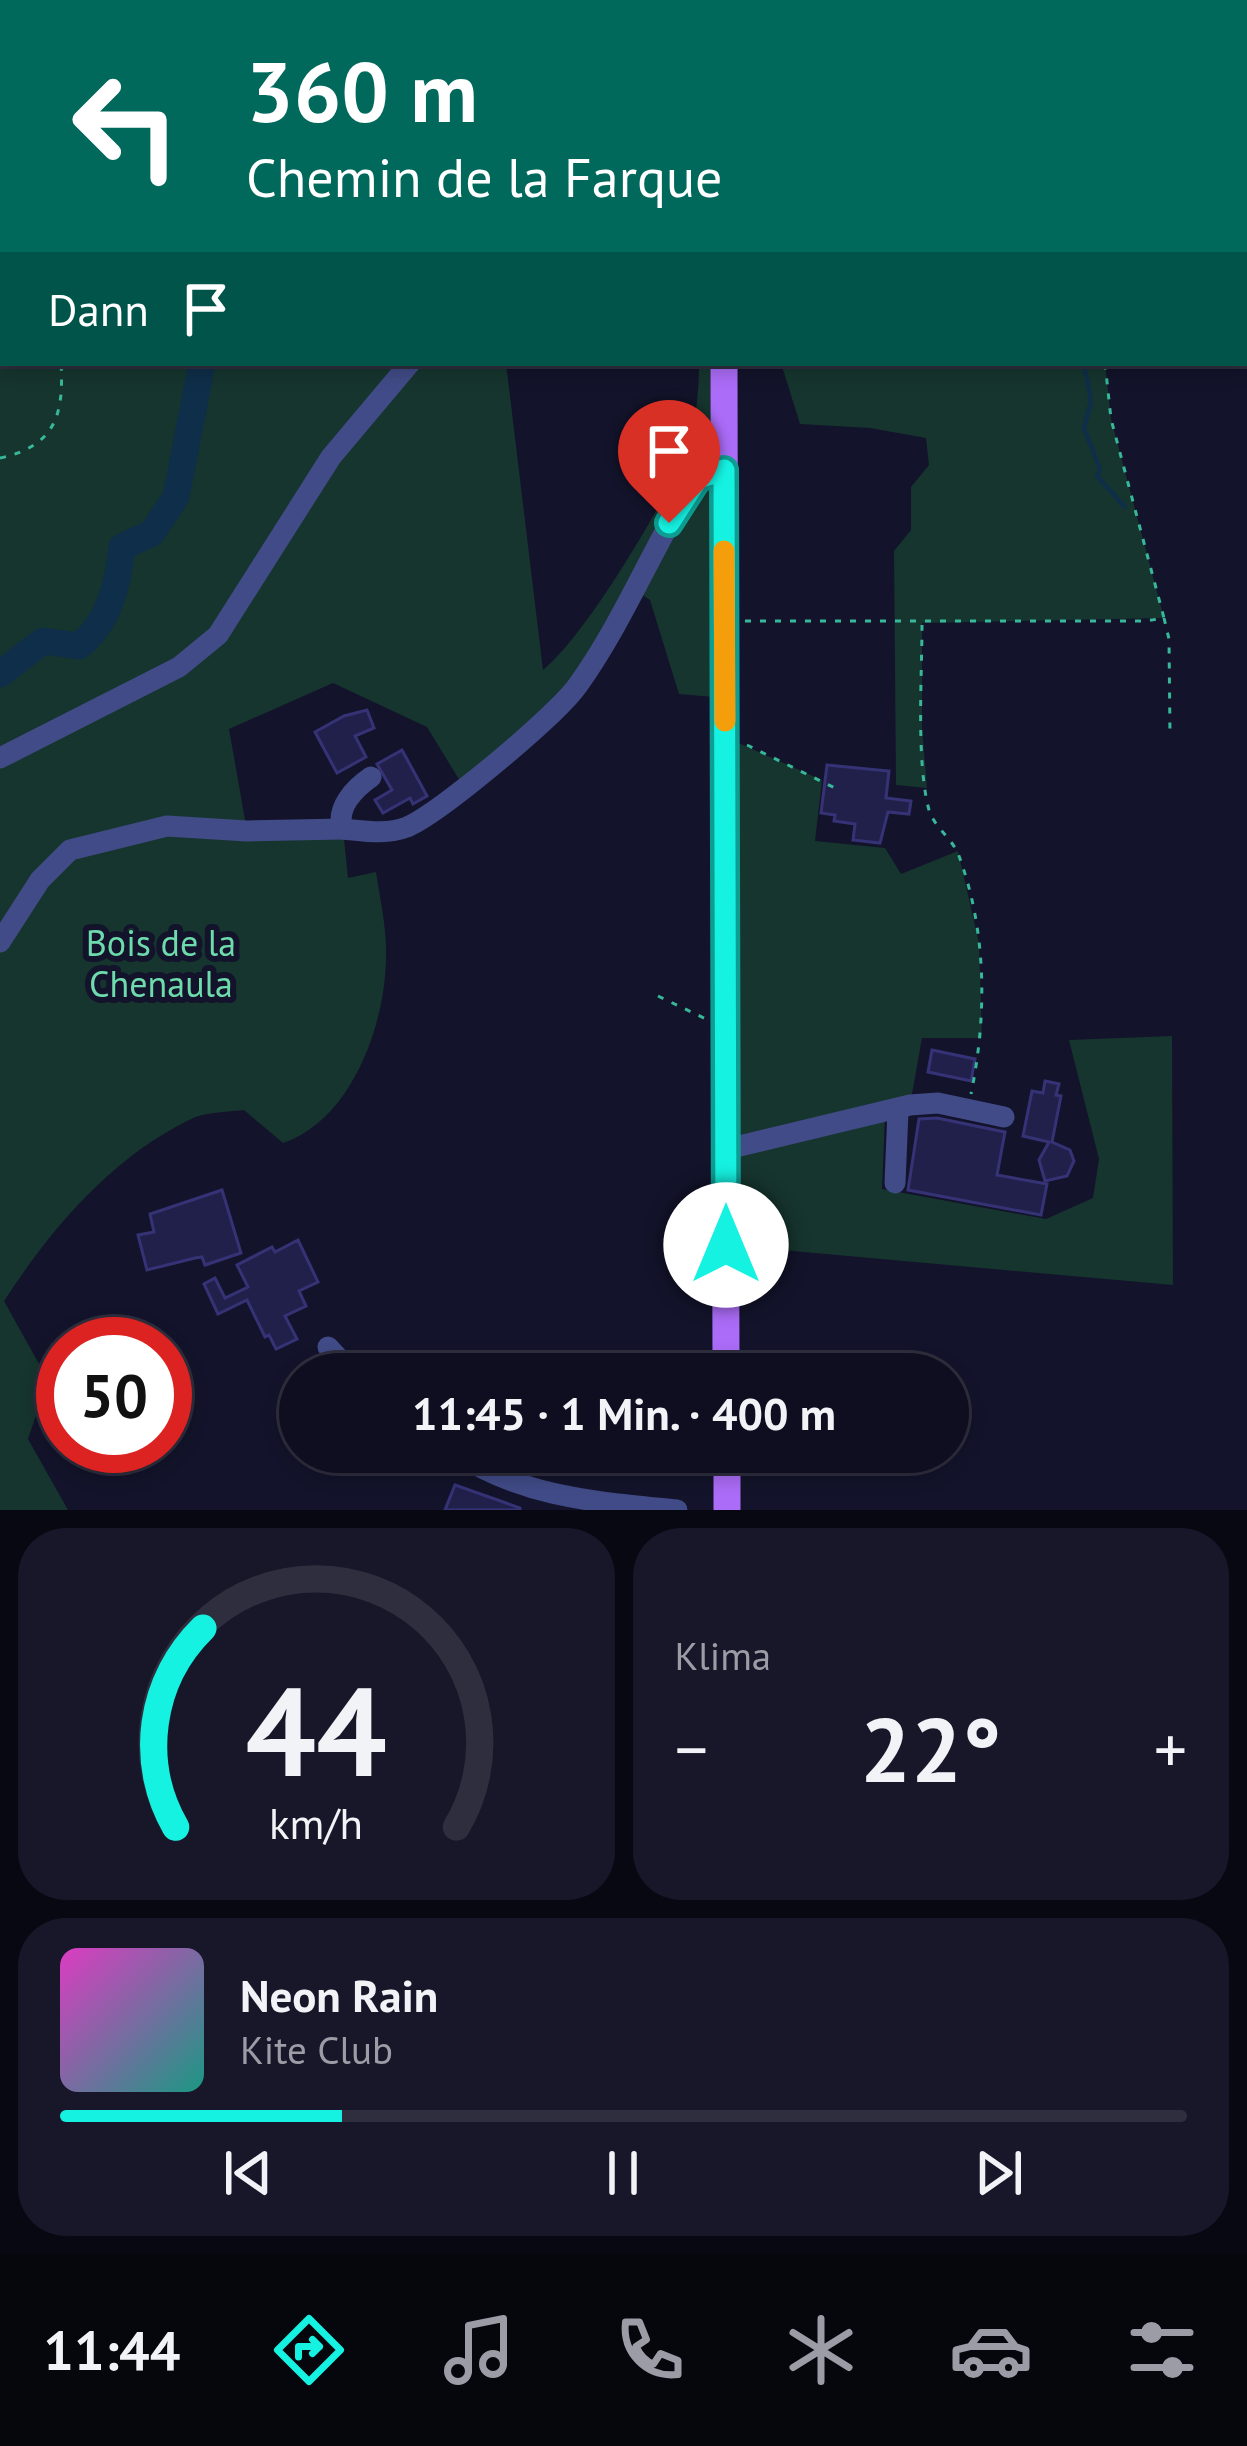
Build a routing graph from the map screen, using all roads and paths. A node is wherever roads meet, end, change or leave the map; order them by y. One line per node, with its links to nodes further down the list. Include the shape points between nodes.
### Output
1 (61, 366): 5 (path, via 63,402 52,428)
2 (407, 366): 12 (street, via 331,457 218,635 179,667)
3 (724, 366): 6 (main road)
4 (1105, 366): 7 (path, via 1111,419)
5 (0, 458)
6 (724, 470): 8 (main road); 15 (street, via 698,478 688,491 562,704 430,814 387,833)
7 (1164, 618): 9 (path); 10 (path)
8 (724, 621): 9 (path); 11 (main road)
9 (922, 623): 19 (path, via 930,814 958,851 979,944 982,1038)
10 (1170, 735)
11 (725, 737): 14 (path); 18 (main road)
12 (0, 758)
13 (371, 777): 15 (street, via 343,807)
14 (837, 789)
15 (343, 829): 16 (street, via 167,826 70,850)
16 (0, 942)
17 (658, 996): 18 (path)
18 (725, 1025): 22 (main road)
19 (968, 1109): 20 (street, via 938,1103); 21 (street)
20 (898, 1111): 22 (street); 23 (street)
21 (1004, 1117)
22 (727, 1149): 26 (main road)
23 (895, 1184)
24 (328, 1347): 25 (street)
25 (334, 1353)
26 (727, 1353)
27 (495, 1473): 29 (street, via 523,1488)
28 (727, 1473): 30 (main road)
29 (677, 1510)
30 (727, 1510)

